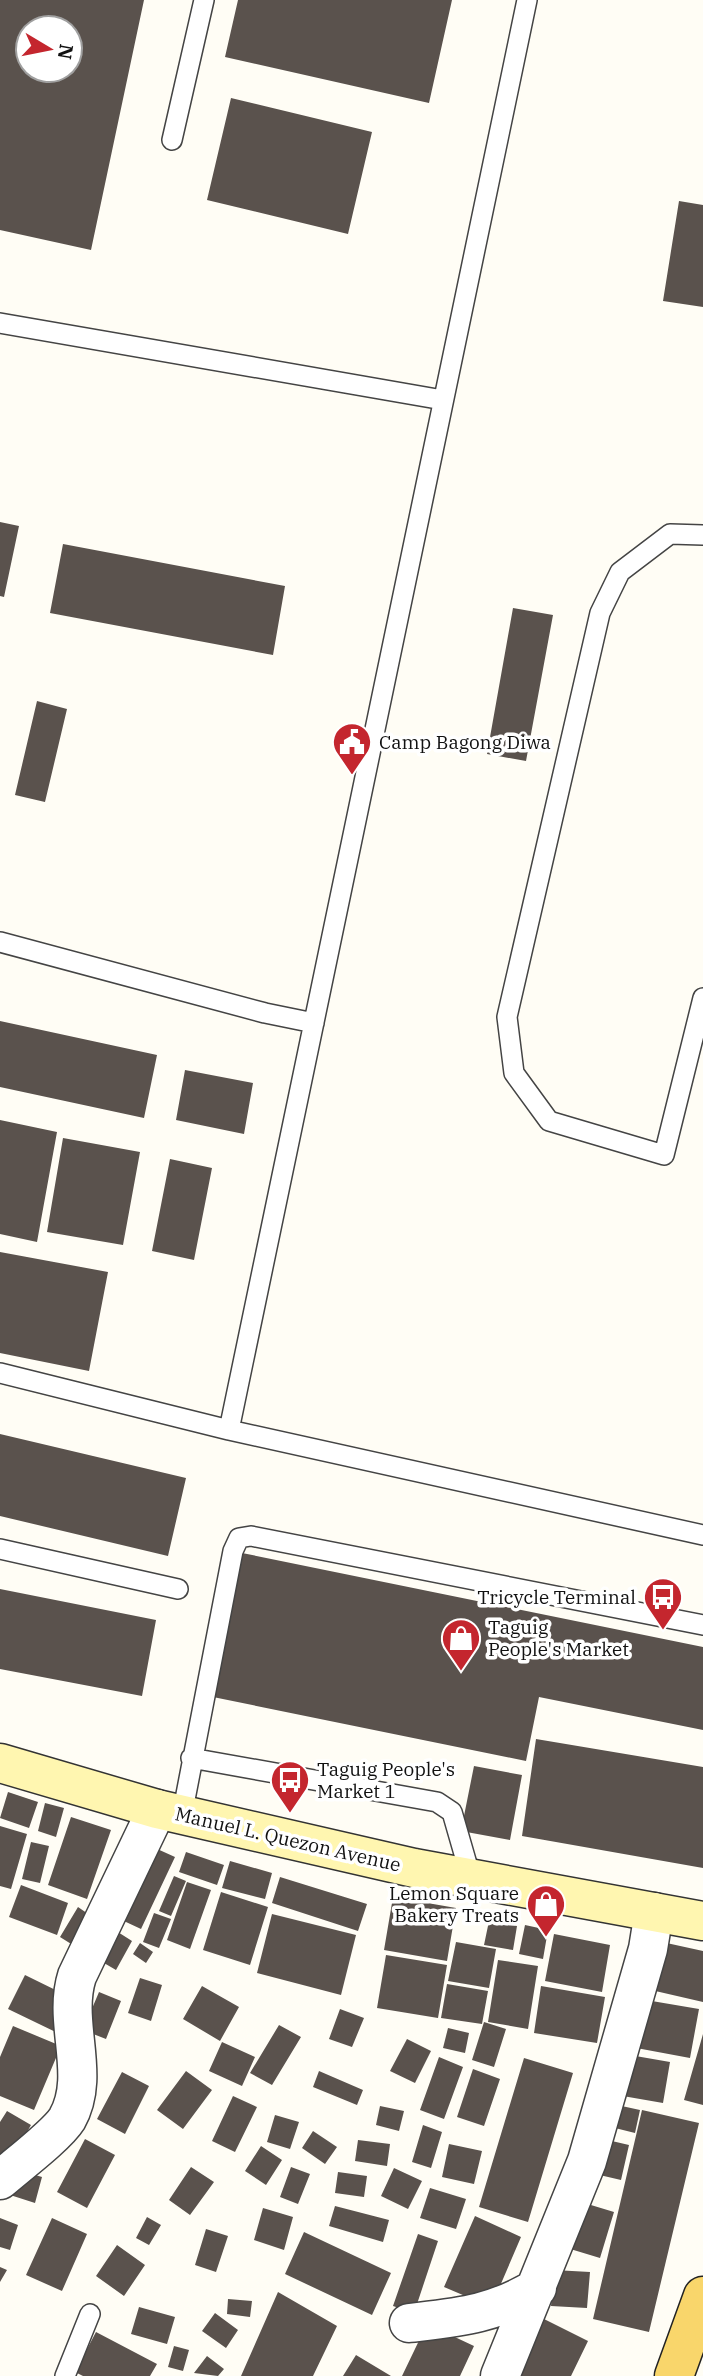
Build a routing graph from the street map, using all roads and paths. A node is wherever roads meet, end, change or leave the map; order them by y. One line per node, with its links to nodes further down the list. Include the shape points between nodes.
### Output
1 (204, 0): 3 (lane)
2 (527, 0): 5 (lane)
3 (173, 141)
4 (0, 323): 5 (lane)
5 (443, 400): 9 (lane)
6 (703, 535): 8 (lane, via 670,534 620,572 600,613 507,1017 514,1073 549,1121 664,1155)
7 (0, 942): 9 (lane)
8 (703, 998)
9 (314, 1023): 11 (lane)
10 (0, 1373): 11 (lane)
11 (229, 1430): 12 (lane)
12 (703, 1535)
13 (0, 1549): 14 (lane)
14 (178, 1589)
15 (703, 1625): 16 (lane, via 251,1536 239,1538)
16 (191, 1758): 18 (lane); 19 (lane, via 438,1802 452,1812)
17 (0, 1763): 18 (main road, Manuel L. Quezon Avenue)
18 (169, 1812): 19 (main road, Manuel L. Quezon Avenue); 22 (street, via 76,1976 71,1995 78,2084 66,2120)
19 (471, 1878): 20 (main road, Manuel L. Quezon Avenue)
20 (654, 1912): 21 (main road, Manuel L. Quezon Avenue); 23 (street, via 648,1949 587,2161)
21 (703, 1921)
22 (0, 2180)
23 (537, 2288): 26 (street, via 486,2312); 28 (street)
24 (703, 2296): 29 (main road)
25 (90, 2314): 27 (lane)
26 (409, 2323)
27 (65, 2376)
28 (500, 2376)
29 (674, 2376)

